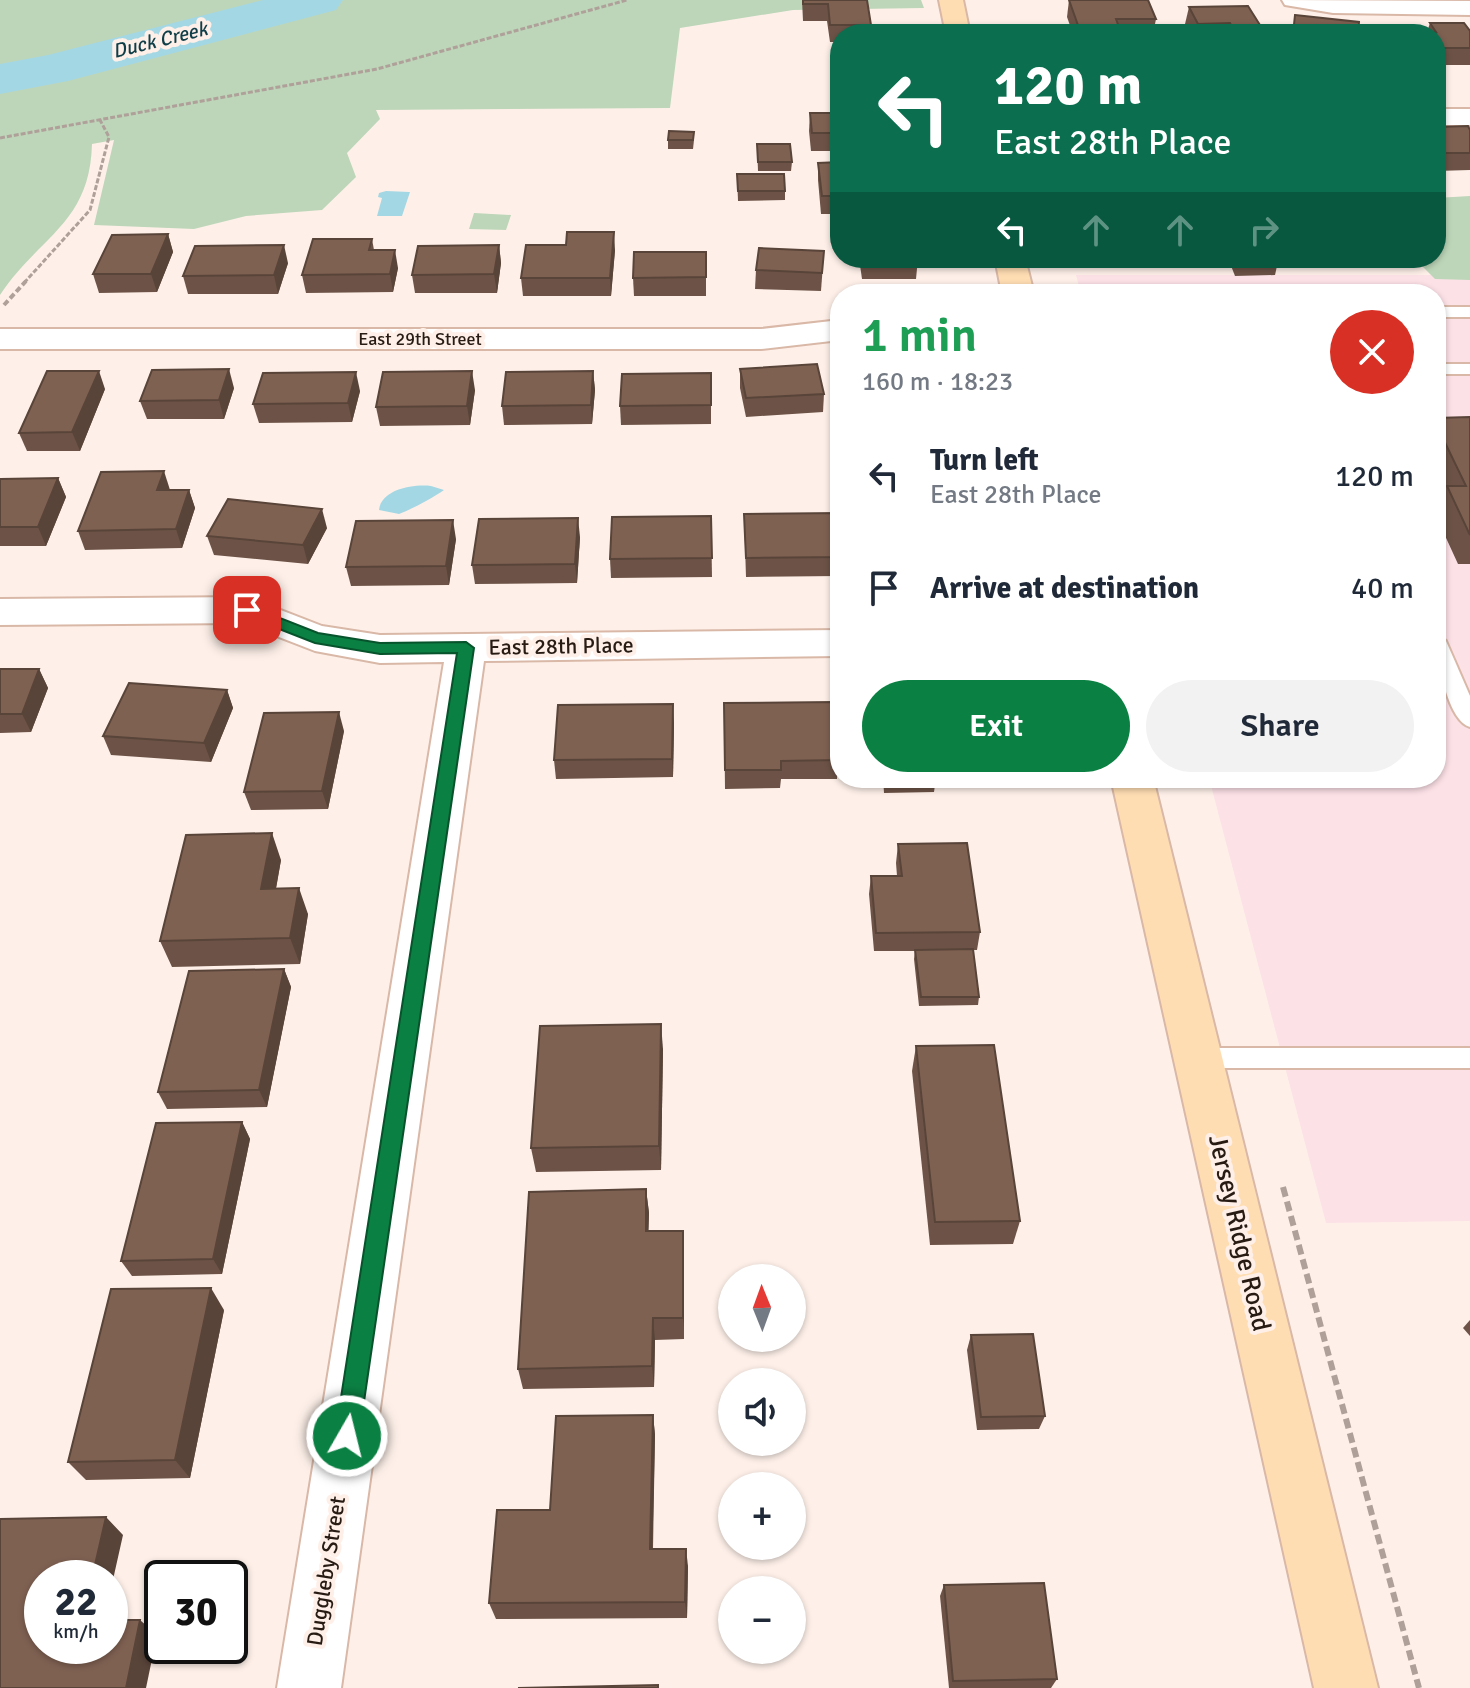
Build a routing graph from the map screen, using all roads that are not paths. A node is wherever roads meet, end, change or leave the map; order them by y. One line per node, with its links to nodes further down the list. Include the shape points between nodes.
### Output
1 (951, 0): 4 (street)
2 (1294, 0): 3 (street, via 1333,6)
3 (1470, 8)
4 (956, 24)
5 (1446, 117): 6 (street)
6 (1470, 117)
7 (1446, 312): 8 (lane)
8 (1470, 312)
9 (830, 331): 10 (street, East 29th Street, via 747,339)
10 (0, 339)
11 (1446, 369): 12 (lane)
12 (1470, 369)
13 (0, 612): 15 (street, East 28th Place, via 247,610 315,638 380,649)
14 (830, 643): 15 (street, East 28th Place)
15 (466, 648): 21 (street, Duggleby Street)
16 (1446, 664): 17 (lane)
17 (1470, 720)
18 (1134, 788): 19 (street, Jersey Ridge Road)
19 (1198, 1058): 20 (lane); 22 (street, Jersey Ridge Road)
20 (1470, 1058)
21 (309, 1688)
22 (1346, 1688)

